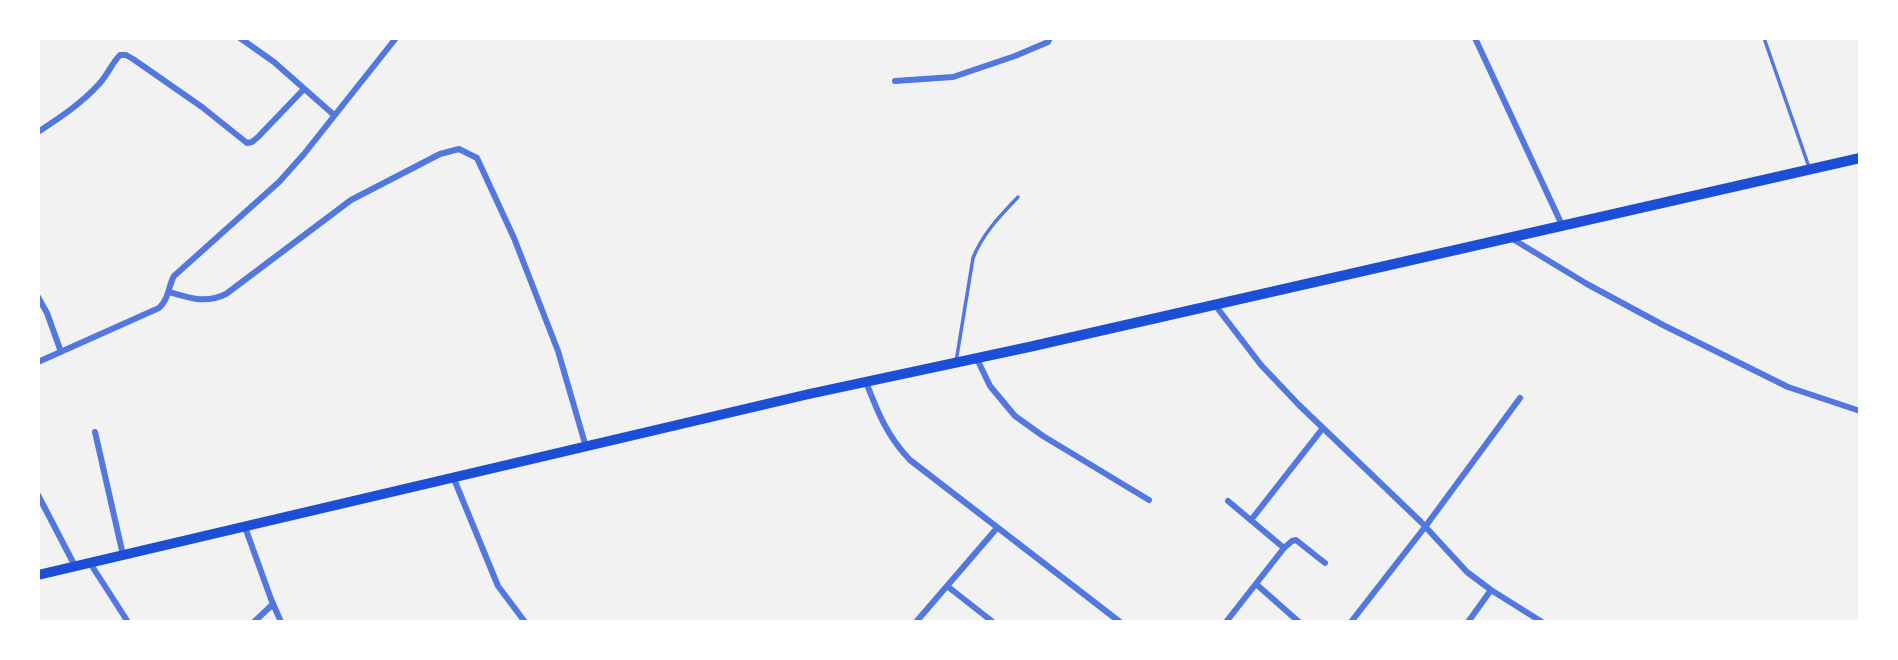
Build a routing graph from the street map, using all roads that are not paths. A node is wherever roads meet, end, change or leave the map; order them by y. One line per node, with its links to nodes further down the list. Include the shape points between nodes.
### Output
1 (240, 38): 7 (street)
2 (396, 38): 8 (street)
3 (1051, 38): 6 (street, via 953,77)
4 (1475, 38): 13 (street)
5 (1764, 38): 11 (lane)
6 (895, 81)
7 (304, 89): 8 (street); 9 (street, via 247,143 133,59 120,55 72,110)
8 (334, 115): 15 (street, via 279,182 174,276)
9 (38, 132)
10 (1860, 158): 11 (main road)
11 (1810, 169): 13 (main road)
12 (1018, 197): 21 (lane, via 989,229 973,258)
13 (1562, 225): 14 (main road)
14 (1510, 237): 17 (main road); 24 (street, via 1663,326 1788,387)
15 (169, 292): 18 (street, via 159,308); 27 (street, via 206,301 217,299 351,200 440,154 459,149 478,158 514,239 558,351)
16 (38, 297): 18 (street)
17 (1215, 305): 19 (main road); 25 (street, via 1261,365)
18 (61, 352): 20 (street)
19 (977, 359): 21 (main road); 30 (street, via 990,386 1015,416)
20 (38, 362)
21 (955, 364): 22 (main road)
22 (866, 382): 27 (main road); 35 (street, via 897,447)
23 (1520, 398): 34 (street)
24 (1860, 411)
25 (1323, 428): 32 (street); 34 (street)
26 (94, 432): 37 (street)
27 (586, 448): 28 (main road)
28 (454, 479): 33 (main road); 49 (street, via 498,586)
29 (38, 495): 40 (street)
30 (1149, 500)
31 (1228, 501): 32 (street)
32 (1251, 520): 36 (street)
33 (245, 527): 37 (main road); 45 (street)
34 (1425, 527): 44 (street, via 1467,572); 55 (street)
35 (997, 528): 43 (street); 52 (street)
36 (1284, 548): 39 (street, via 1296,540); 42 (street)
37 (123, 555): 38 (main road)
38 (90, 563): 40 (main road); 46 (street)
39 (1325, 563)
40 (75, 566): 41 (main road)
41 (38, 575)
42 (1256, 584): 53 (street); 54 (street)
43 (947, 586): 50 (street); 51 (street)
44 (1491, 590): 56 (street); 57 (street)
45 (273, 604): 47 (street); 48 (street)
46 (128, 621)
47 (254, 621)
48 (281, 621)
49 (525, 621)
50 (916, 621)
51 (993, 621)
52 (1120, 621)
53 (1226, 621)
54 (1299, 621)
55 (1351, 621)
56 (1468, 621)
57 (1542, 621)

